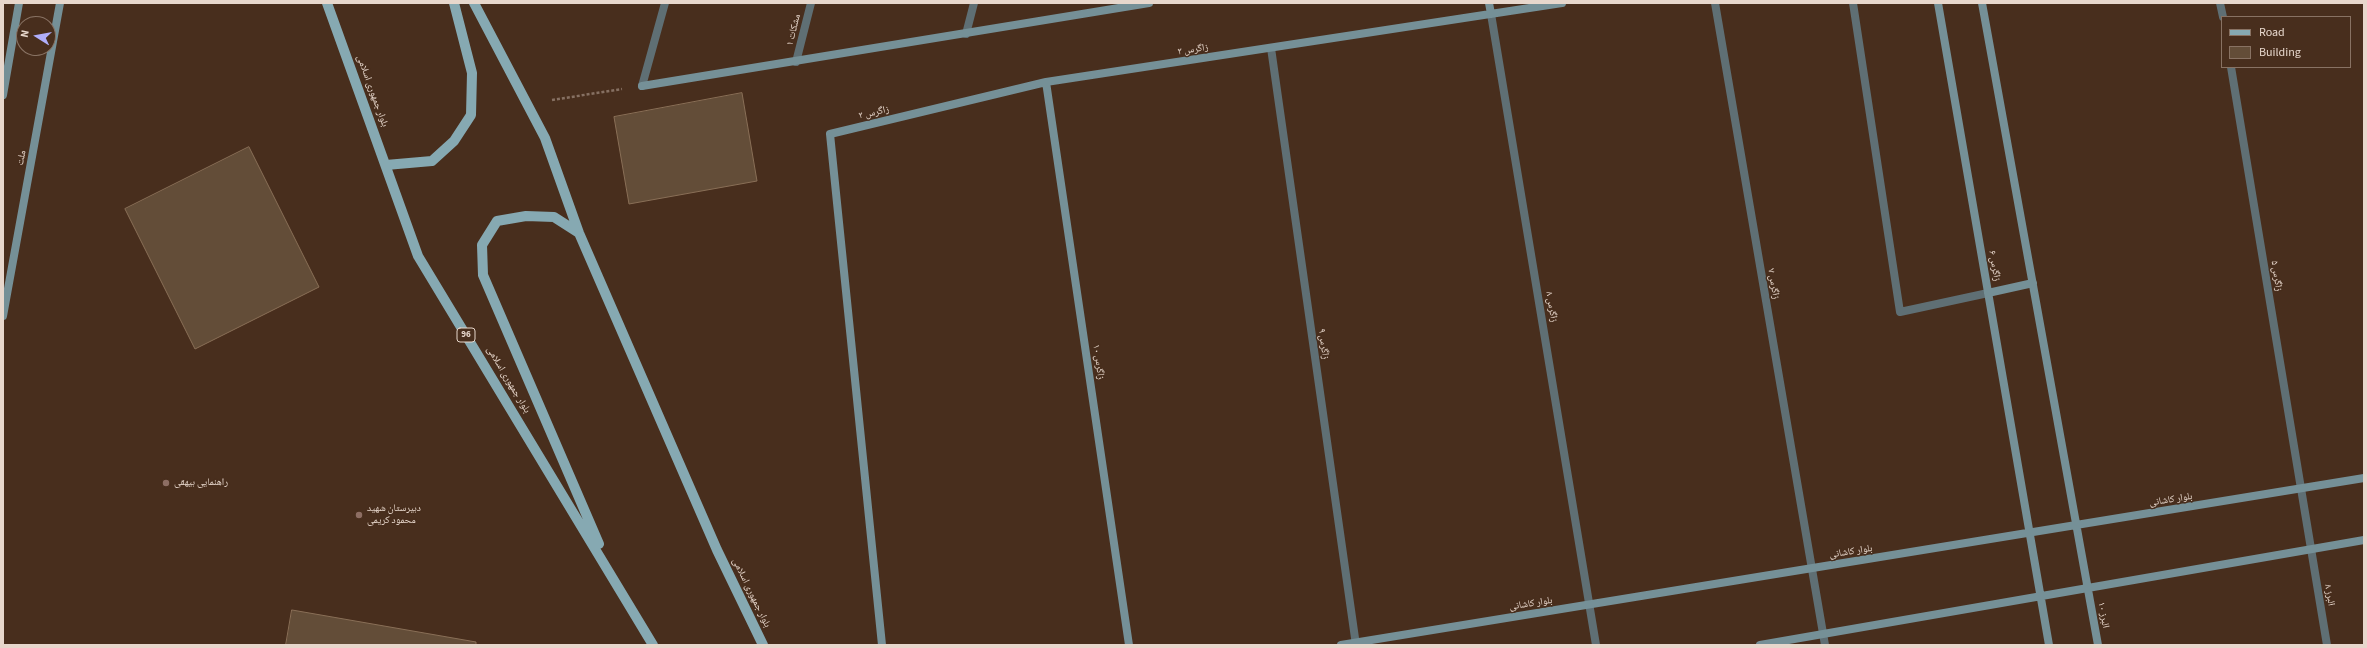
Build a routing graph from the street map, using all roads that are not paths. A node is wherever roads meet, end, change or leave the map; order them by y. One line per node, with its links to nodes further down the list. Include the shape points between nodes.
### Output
1 (19, 3): 24 (street)
2 (60, 3): 29 (street, ملت)
3 (327, 3): 25 (main road, بلوار جمهوری اسلامی / 96)
4 (454, 3): 25 (main road, via 472,73 471,115 454,141 432,161)
5 (474, 3): 26 (main road, بلوار جمهوری اسلامی, via 545,138)
6 (665, 3): 21 (street, via 642,86)
7 (812, 3): 21 (street, مشکات ۱)
8 (974, 3): 19 (street)
9 (1149, 3): 19 (street)
10 (1489, 3): 17 (street)
11 (1562, 3): 17 (street, زاگرس ۲)
12 (1716, 3): 36 (street, زاگرس ۷)
13 (1853, 3): 28 (street, via 1900,312)
14 (1938, 3): 28 (street, زاگرس ۶)
15 (1982, 3): 27 (street)
16 (2220, 3): 18 (street)
17 (1491, 14): 20 (street, زاگرس ۲); 40 (street, زاگرس ۸)
18 (2223, 16)
19 (966, 34): 21 (street)
20 (1270, 48): 23 (street, زاگرس ۲); 42 (street, زاگرس ۹)
21 (796, 62)
22 (2231, 68): 31 (street, زاگرس ۵)
23 (1046, 82): 45 (street, زاگرس ۲, via 830,134); 46 (street, زاگرس ۱۰)
24 (3, 96)
25 (386, 165): 37 (main road, بلوار جمهوری اسلامی / 96, via 418,256)
26 (579, 233): 37 (main road, via 554,217 526,216 497,221 482,245 483,275); 44 (main road, بلوار جمهوری اسلامی, via 717,550)
27 (2033, 283): 28 (street); 32 (street)
28 (1988, 293): 33 (street, زاگرس ۶)
29 (3, 316)
30 (2364, 478): 31 (street, بلوار کاشانی)
31 (2301, 488): 32 (street, بلوار کاشانی); 35 (street, زاگرس ۵)
32 (2076, 525): 33 (street, بلوار کاشانی); 38 (street, البرز ۱۰)
33 (2029, 533): 36 (street, بلوار کاشانی); 39 (street, زاگرس ۶)
34 (2364, 540): 35 (street)
35 (2311, 549): 38 (street); 53 (street, البرز ۸)
36 (1812, 568): 40 (street, بلوار کاشانی); 41 (street, زاگرس ۷)
37 (614, 577): 43 (main road, بلوار جمهوری اسلامی / 96)
38 (2088, 588): 39 (street); 52 (street, البرز ۱۰)
39 (2041, 596): 41 (street); 51 (street)
40 (1591, 604): 42 (street, بلوار کاشانی); 48 (street, زاگرس ۸)
41 (1823, 634): 49 (street); 50 (street, زاگرس ۷)
42 (1356, 644): 47 (street, بلوار کاشانی)
43 (653, 645)
44 (763, 645)
45 (882, 645)
46 (1129, 645)
47 (1341, 645)
48 (1596, 645)
49 (1760, 645)
50 (1825, 645)
51 (2049, 645)
52 (2098, 645)
53 (2328, 645)

